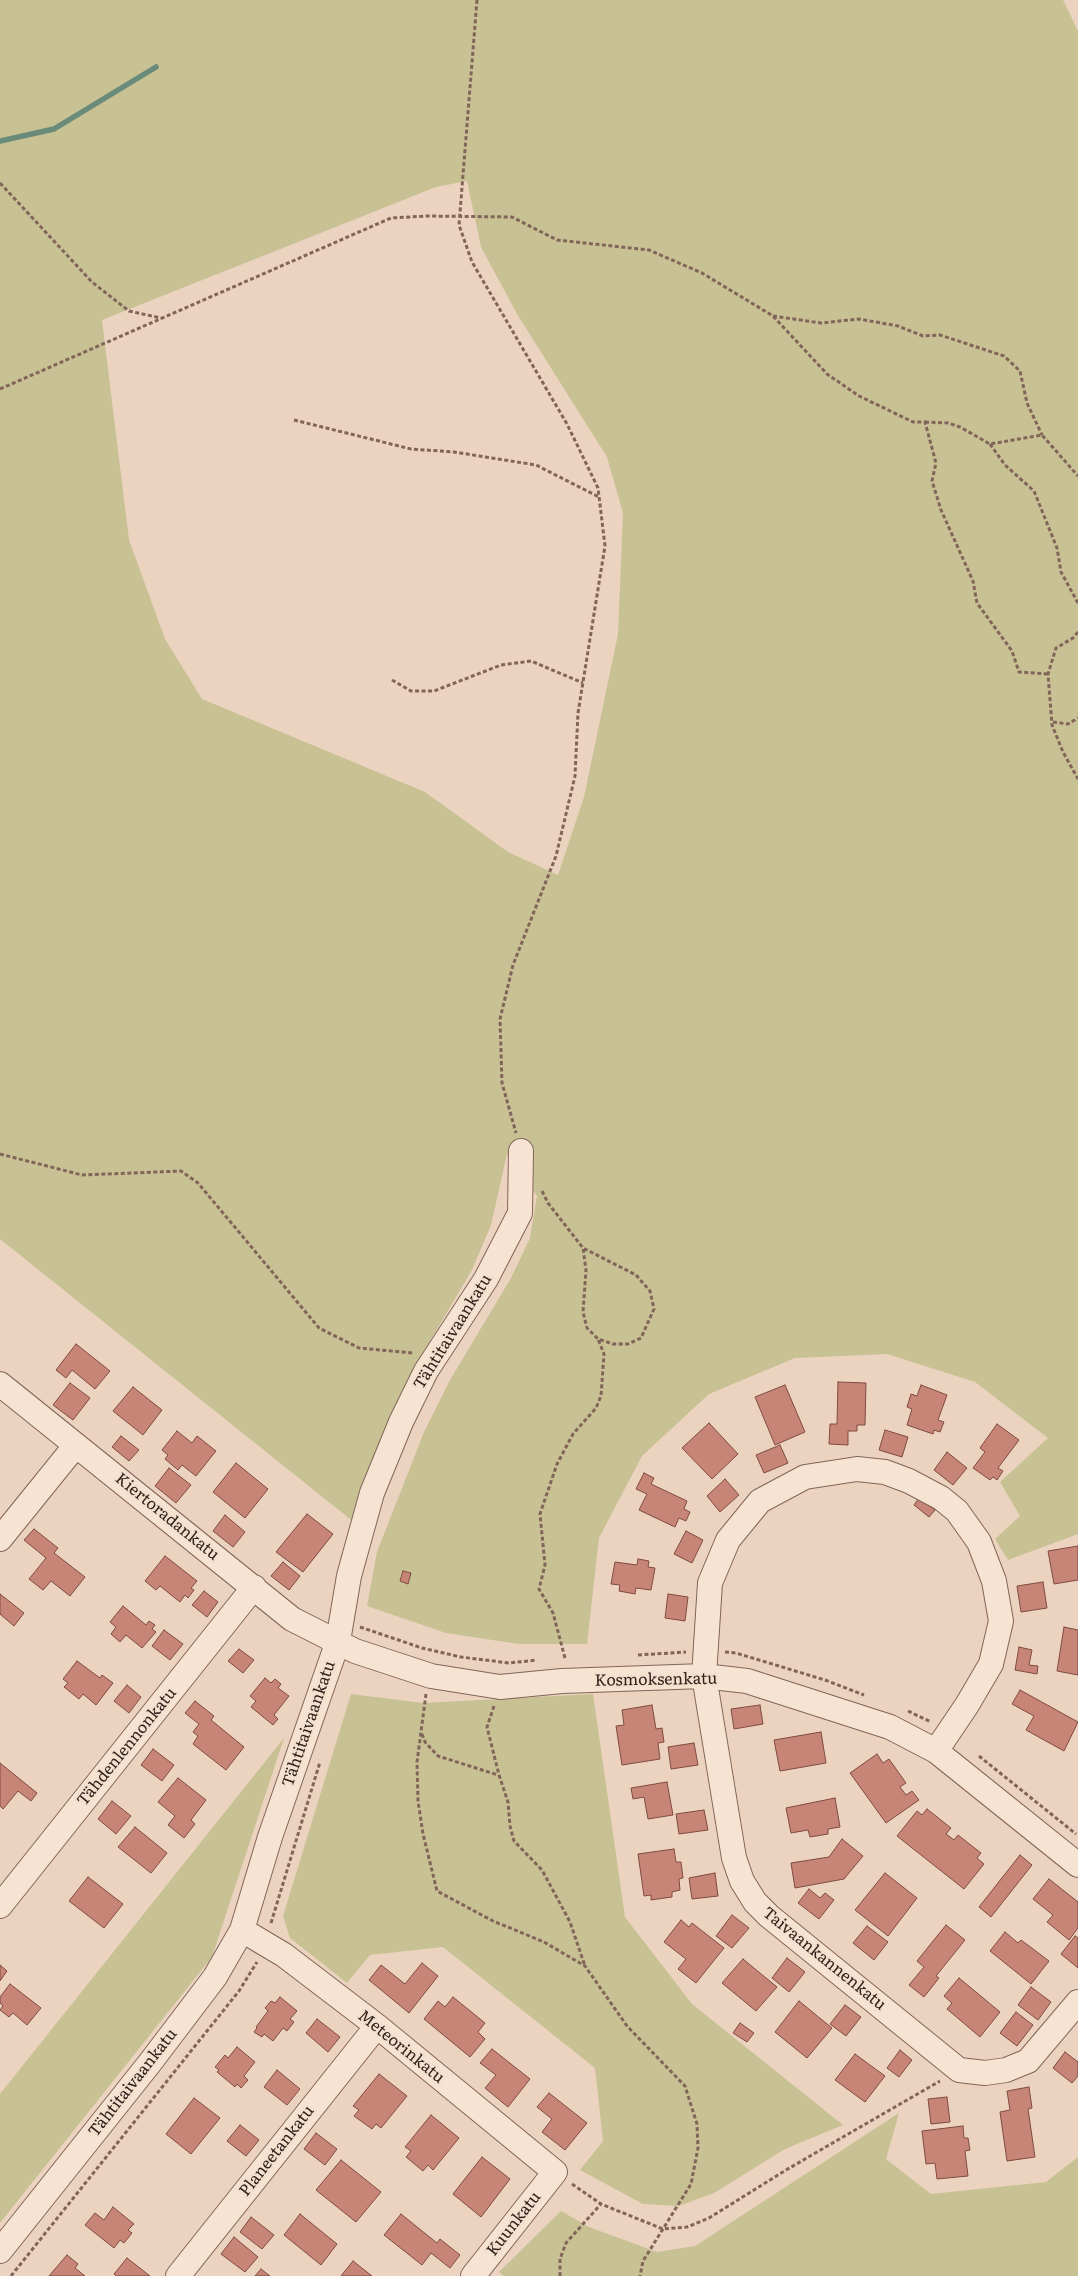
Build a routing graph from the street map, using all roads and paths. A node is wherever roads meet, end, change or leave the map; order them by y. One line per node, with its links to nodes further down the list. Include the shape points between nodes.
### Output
1 (477, 0): 3 (path)
2 (0, 183): 5 (path, via 92,282 130,311)
3 (459, 217): 4 (path, via 512,217 557,240 649,250 702,273); 5 (path, via 391,218); 12 (path, via 472,262 567,424 598,488)
4 (772, 316): 8 (path, via 827,374 859,396 913,422); 9 (path, via 821,323 859,319 898,326 923,336 940,335 1004,356 1020,371 1026,403)
5 (162, 318): 6 (path)
6 (0, 389)
7 (294, 420): 12 (path, via 412,449 454,452 536,466)
8 (925, 422): 10 (path, via 960,427); 15 (path, via 936,464 932,481 941,510 973,581 977,603 1012,651 1020,672)
9 (1042, 435): 10 (path); 11 (path)
10 (990, 444): 13 (path, via 1005,465 1034,491 1056,548 1061,572)
11 (1078, 476)
12 (599, 498): 17 (path, via 605,546)
13 (1078, 602)
14 (1078, 632): 15 (path, via 1056,648)
15 (1048, 674): 19 (path)
16 (392, 680): 17 (path, via 410,690 434,692 502,664 531,661)
17 (583, 683): 21 (path, via 575,776 556,856 513,965 500,1019 502,1083)
18 (1078, 718): 19 (path, via 1068,724)
19 (1053, 722): 20 (path, via 1063,752)
20 (1078, 779)
21 (521, 1151): 26 (street, Tähtitaivaankatu, via 520,1214 486,1279)
22 (0, 1154): 26 (path, via 82,1175 181,1171 198,1183 319,1328 359,1348 412,1353)
23 (539, 1186): 24 (path)
24 (583, 1248): 25 (path, via 586,1270 583,1312 587,1328); 25 (path, via 636,1275 650,1291 654,1309 641,1338 628,1344)
25 (598, 1339): 32 (path, via 604,1354 601,1396 596,1408 573,1434 557,1464 540,1514 545,1565 539,1589 553,1613)
26 (444, 1342): 31 (street, Tähtitaivaankatu, via 401,1422 372,1493 349,1576)
27 (0, 1384): 28 (street, Kiertoradankatu)
28 (76, 1445): 29 (street); 30 (street, Kiertoradankatu)
29 (0, 1539)
30 (254, 1587): 31 (street, Kiertoradankatu, via 292,1619); 41 (street, Tähdenlennonkatu)
31 (338, 1641): 34 (street, Kosmoksenkatu, via 355,1651); 42 (street, Tähtitaivaankatu, via 270,1837)
32 (565, 1658)
33 (509, 1662): 36 (path)
34 (431, 1676): 36 (street, Kosmoksenkatu); 37 (path, via 424,1703)
35 (704, 1676): 36 (street, Kosmoksenkatu); 38 (street, Kosmoksenkatu, via 747,1681 826,1706 890,1727); 38 (street, Taivaankannenkatu, via 710,1583 728,1540 760,1501 805,1477 857,1469 885,1472 925,1489 957,1511 979,1542 994,1581 1001,1621 991,1664); 46 (street, Taivaankannenkatu, via 734,1858 742,1881 755,1902)
36 (500, 1687): 39 (path, via 488,1727)
37 (422, 1732): 39 (path, via 424,1742 438,1756); 43 (path, via 417,1762 418,1801 437,1891 493,1921 544,1942)
38 (936, 1751): 40 (street, Kosmoksenkatu)
39 (499, 1776): 43 (path, via 508,1802 514,1841 542,1870 570,1922)
40 (1078, 1865)
41 (0, 1906)
42 (242, 1930): 45 (street, Meteorinkatu, via 284,1955); 50 (street, Tähtitaivaankatu, via 215,1977)
43 (585, 1966): 49 (path, via 627,2026 685,2086 697,2124 698,2148 691,2184)
44 (1078, 2002): 46 (street, via 1028,2061 1006,2070 985,2073)
45 (376, 2026): 47 (street, Meteorinkatu); 51 (street, Planeetankatu)
46 (959, 2070): 49 (path, via 709,2218 687,2227)
47 (555, 2172): 48 (path); 52 (street, Kuunkatu)
48 (601, 2204): 49 (path); 53 (path, via 566,2244 560,2259)
49 (663, 2229): 54 (path, via 643,2261)
50 (0, 2251)
51 (178, 2276)
52 (472, 2276)
53 (560, 2276)
54 (640, 2276)

